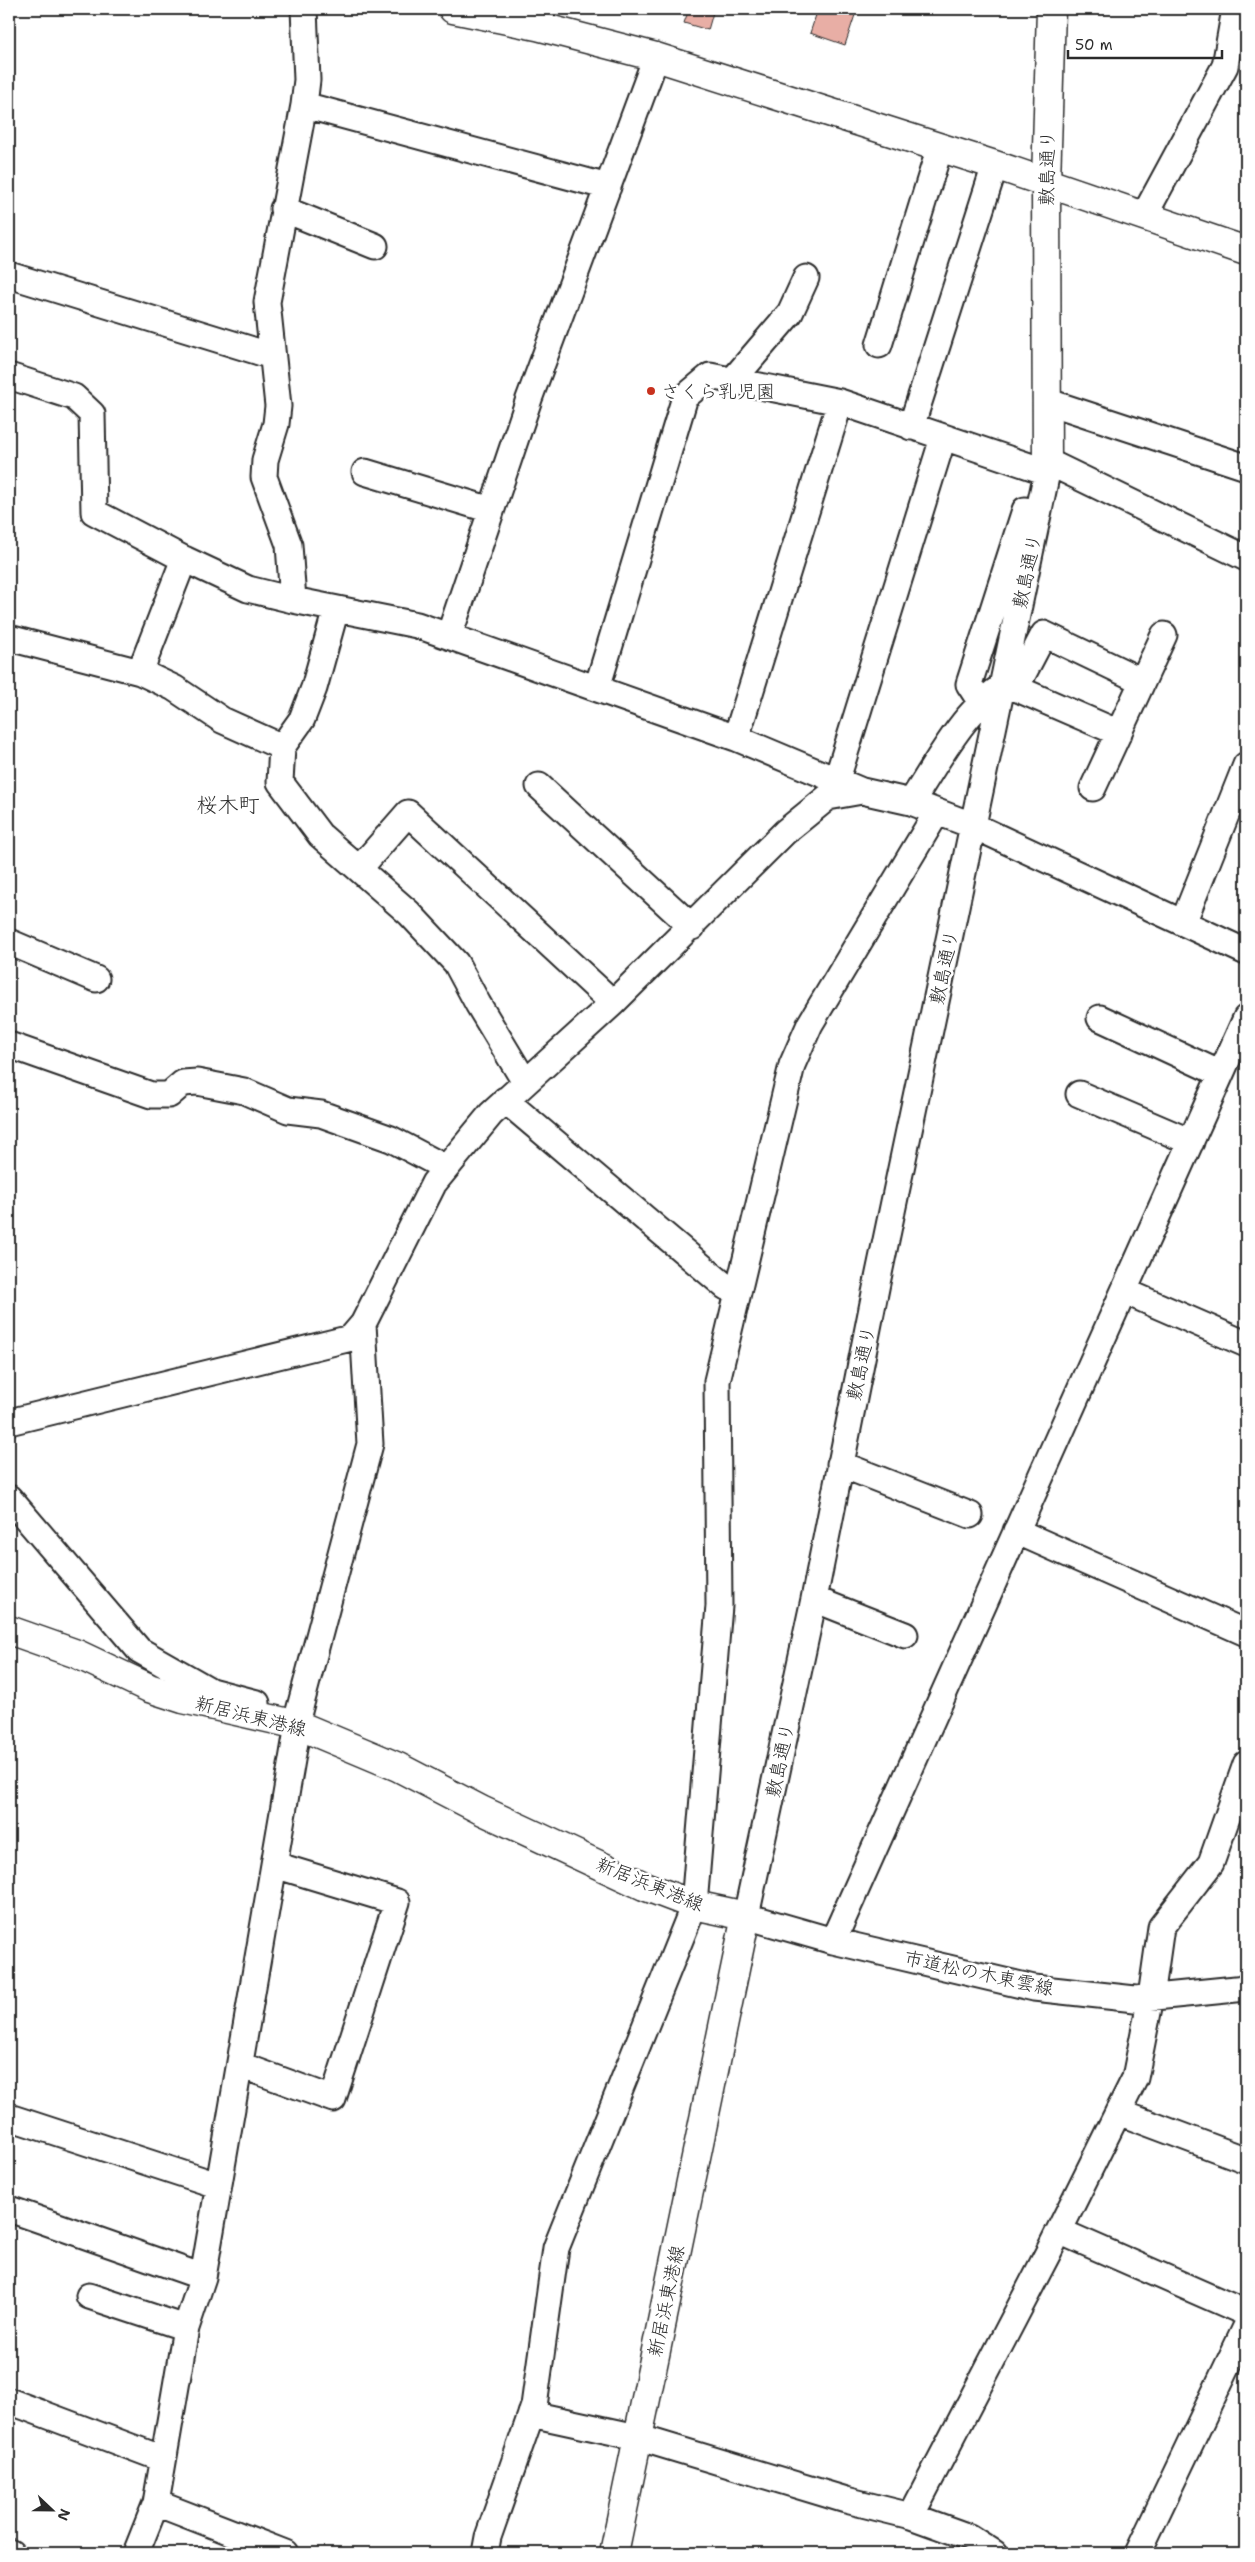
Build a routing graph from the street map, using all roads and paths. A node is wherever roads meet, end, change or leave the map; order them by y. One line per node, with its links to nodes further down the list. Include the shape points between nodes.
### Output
1 (304, 9): 7 (street, via 307,80)
2 (453, 9): 5 (main road)
3 (1050, 9): 10 (main road, 敷島通り)
4 (1236, 9): 13 (street, via 1225,66)
5 (538, 17): 6 (main road)
6 (656, 57): 8 (main road); 11 (street)
7 (304, 105): 11 (street); 12 (street)
8 (940, 147): 9 (main road); 18 (street)
9 (995, 165): 10 (main road); 24 (street)
10 (1046, 182): 13 (main road); 23 (main road, 敷島通り)
11 (608, 187): 29 (street, via 528,399)
12 (283, 209): 14 (street); 19 (street, via 266,302)
13 (1144, 216): 15 (main road)
14 (375, 246)
15 (1246, 251)
16 (9, 275): 19 (street)
17 (806, 278): 21 (street, via 790,313)
18 (879, 345)
19 (272, 356): 32 (street, via 278,406 264,478 289,545)
20 (9, 376): 31 (street, via 74,397 92,414 94,512)
21 (732, 381): 22 (street); 40 (street, via 710,376 685,397)
22 (840, 402): 24 (street); 43 (street)
23 (1049, 402): 26 (street); 27 (main road, 敷島通り)
24 (911, 427): 25 (street)
25 (943, 438): 27 (street); 46 (street)
26 (1246, 467)
27 (1044, 468): 30 (street); 39 (street, 敷島通り); 41 (street, via 969,684)
28 (365, 472): 29 (street)
29 (491, 510): 34 (street)
30 (1246, 558)
31 (184, 559): 32 (street, via 248,589); 37 (street)
32 (293, 600): 33 (street)
33 (336, 609): 34 (street, via 417,625); 44 (street, via 302,719)
34 (449, 636): 40 (street)
35 (1164, 636): 38 (street)
36 (10, 643): 37 (street)
37 (140, 672): 44 (street, via 174,688 222,720)
38 (1142, 681): 39 (street, via 1044,634 1022,676); 42 (street)
39 (1004, 684): 41 (street); 42 (street); 52 (street, 敷島通り)
40 (597, 688): 43 (street)
41 (982, 704): 50 (street, via 965,720)
42 (1118, 733): 48 (street)
43 (736, 738): 46 (street)
44 (282, 746): 53 (street, via 280,782 320,835)
45 (1246, 764): 54 (street)
46 (837, 779): 49 (street)
47 (538, 786): 55 (street)
48 (1093, 788)
49 (862, 790): 50 (street); 55 (street, via 828,797 785,832)
50 (911, 802): 51 (street)
51 (936, 812): 52 (street); 69 (street, via 810,1024 792,1065)
52 (974, 826): 54 (street); 74 (street, 敷島通り)
53 (359, 869): 59 (street, via 408,813); 64 (street, via 456,963)
54 (1183, 923): 57 (street)
55 (692, 927): 59 (street)
56 (9, 942): 58 (street)
57 (1246, 952)
58 (96, 979)
59 (613, 1003): 64 (street)
60 (1100, 1018): 63 (street)
61 (1246, 1018): 63 (street)
62 (9, 1045): 68 (street, via 151,1095 169,1095 183,1083 196,1082 244,1091 288,1110 320,1114 391,1139)
63 (1221, 1074): 67 (street)
64 (525, 1082): 66 (street)
65 (1079, 1094): 67 (street)
66 (505, 1100): 68 (street); 69 (street, via 726,1287)
67 (1191, 1142): 70 (street)
68 (446, 1168): 71 (street, via 434,1183 398,1251)
69 (739, 1288): 85 (street, via 717,1381 720,1606)
70 (1124, 1291): 72 (street); 77 (street)
71 (364, 1324): 73 (street, via 351,1338); 82 (street, via 370,1444)
72 (1246, 1344)
73 (9, 1422)
74 (840, 1464): 76 (street); 78 (street, 敷島通り)
75 (9, 1498): 82 (street, via 139,1650 211,1690)
76 (970, 1515)
77 (1016, 1531): 80 (street); 87 (street)
78 (814, 1600): 81 (street); 86 (street, 敷島通り)
79 (9, 1630): 82 (main road, 新居浜東港線, via 77,1654 149,1688 183,1699)
80 (1246, 1633)
81 (905, 1636)
82 (298, 1720): 84 (street); 85 (main road, 新居浜東港線, via 481,1810 644,1886)
83 (1246, 1764): 89 (street, via 1211,1863 1161,1928)
84 (275, 1865): 90 (street); 90 (street, via 397,1902 333,2099)
85 (694, 1905): 86 (main road, 新居浜東港線); 104 (street, via 556,2248)
86 (746, 1916): 87 (street, 市道松の木東雲線); 105 (main road, 新居浜東港線)
87 (832, 1941): 89 (street, 市道松の木東雲線, via 1034,1988)
88 (1246, 1988): 89 (street, 市道松の木東雲線)
89 (1151, 1997): 91 (street, via 1135,2078)
90 (240, 2065): 94 (street)
91 (1118, 2112): 93 (street); 96 (street)
92 (9, 2117): 94 (street)
93 (1246, 2160)
94 (217, 2185): 97 (street)
95 (12, 2210): 97 (street)
96 (1059, 2231): 99 (street); 108 (street)
97 (202, 2277): 101 (street)
98 (90, 2296): 101 (street)
99 (1246, 2313)
100 (1246, 2327): 102 (street)
101 (186, 2328): 106 (street)
102 (1236, 2374): 115 (street)
103 (9, 2401): 106 (street)
104 (531, 2414): 105 (street); 112 (street)
105 (637, 2437): 108 (street, via 846,2500); 113 (main road, 新居浜東港線)
106 (164, 2459): 107 (street)
107 (156, 2503): 110 (street); 111 (street)
108 (911, 2516): 109 (street)
109 (966, 2545): 114 (street)
110 (136, 2553)
111 (286, 2553)
112 (484, 2553)
113 (614, 2553)
114 (994, 2553)
115 (1138, 2553)

